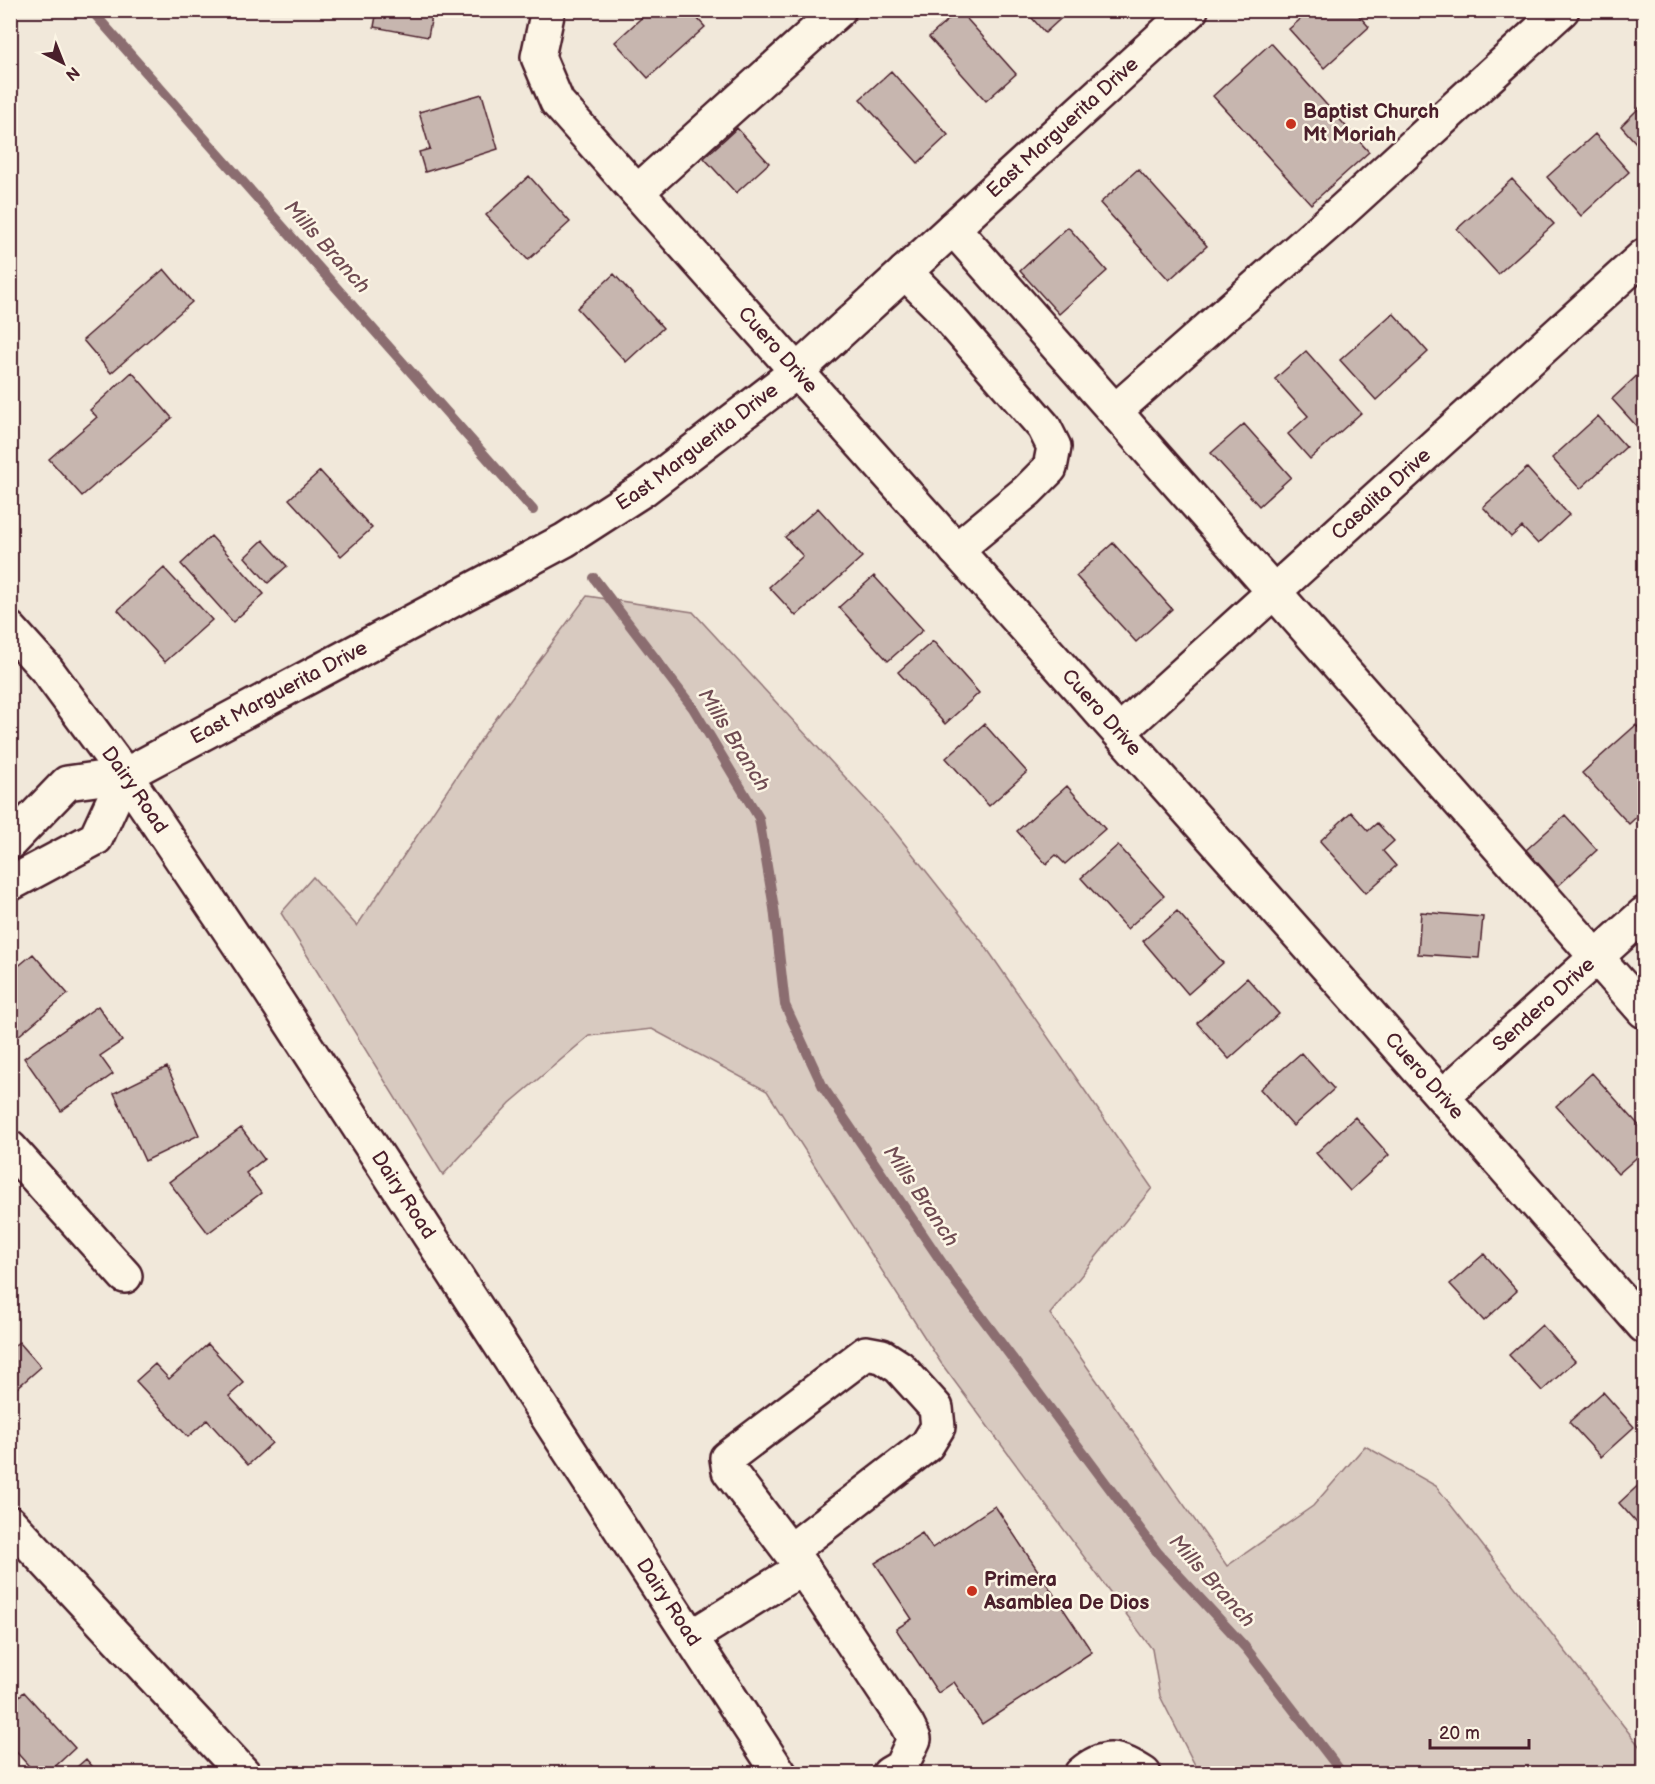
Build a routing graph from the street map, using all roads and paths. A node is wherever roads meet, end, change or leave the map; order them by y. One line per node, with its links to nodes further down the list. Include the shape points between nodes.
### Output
1 (548, 10): 5 (street, Cuero Drive, via 538,57 557,102)
2 (839, 10): 5 (street)
3 (1191, 10): 6 (street, East Marguerita Drive)
4 (1562, 10): 10 (street)
5 (637, 192): 9 (street, Cuero Drive)
6 (953, 228): 8 (street, East Marguerita Drive); 10 (street)
7 (1644, 256): 12 (street, Casalita Drive)
8 (905, 272): 9 (street, East Marguerita Drive); 11 (street, via 1044,427 1054,447 1050,468)
9 (796, 372): 11 (street, Cuero Drive); 15 (street, East Marguerita Drive, via 644,489 566,540)
10 (1115, 411): 12 (street)
11 (956, 550): 14 (street, Cuero Drive)
12 (1275, 591): 14 (street, Casalita Drive); 19 (street)
13 (10, 629): 15 (street, Dairy Road, via 47,670)
14 (1119, 732): 21 (street, Cuero Drive)
15 (125, 775): 16 (street, via 67,783); 17 (street, via 96,838); 27 (street, Dairy Road)
16 (10, 842)
17 (10, 884)
18 (1644, 914): 19 (street, Sendero Drive)
19 (1597, 957): 20 (street); 21 (street, Sendero Drive)
20 (1644, 1011)
21 (1443, 1096): 24 (street, Cuero Drive)
22 (10, 1148): 23 (street)
23 (125, 1276)
24 (1644, 1326)
25 (10, 1523): 28 (street)
26 (797, 1561): 26 (street, via 729,1471 727,1458 866,1353 882,1356 899,1367 936,1408 938,1427 927,1445); 27 (street, via 784,1580); 30 (street, via 914,1739 901,1767)
27 (691, 1637): 29 (street, Dairy Road)
28 (244, 1773)
29 (780, 1773)
30 (889, 1773)
31 (1081, 1773): 32 (street, via 1094,1762 1104,1760 1117,1760)
32 (1144, 1773)

